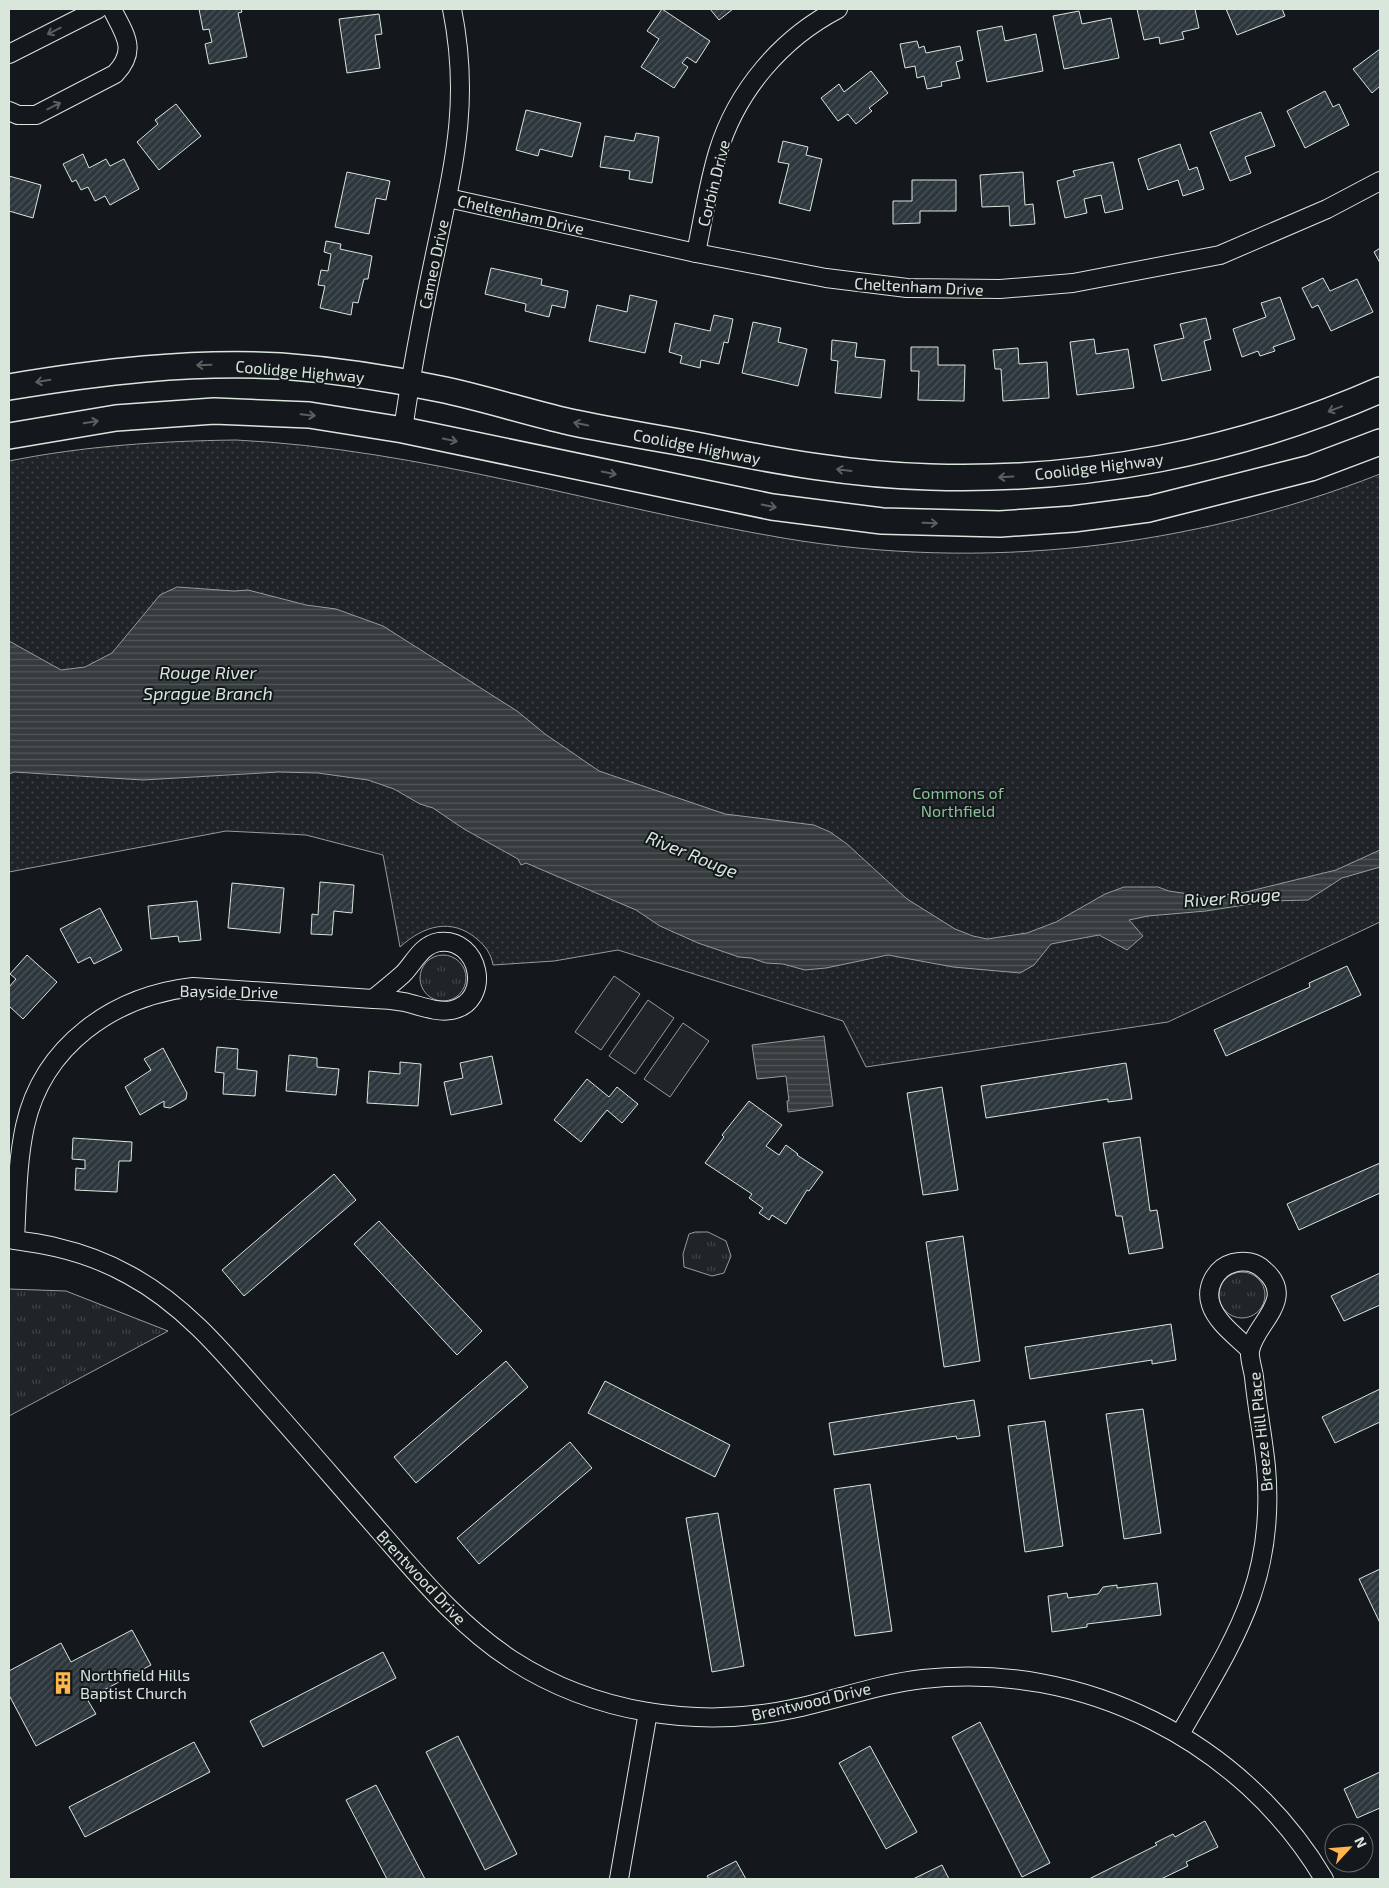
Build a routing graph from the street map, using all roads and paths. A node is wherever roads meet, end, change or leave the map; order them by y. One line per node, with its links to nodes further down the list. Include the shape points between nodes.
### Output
1 (98, 9): 5 (street, one-way to 5)
2 (112, 9): 6 (street, one-way to 2, via 18,115 36,115 115,74 124,65 128,51 126,38)
3 (452, 9): 8 (street, Cameo Drive, via 460,56 461,106)
4 (838, 9): 9 (street, Corbin Drive, via 806,28 785,46 740,101 719,151)
5 (9, 54)
6 (9, 111)
7 (1380, 181): 9 (street, Cheltenham Drive, via 1328,209 1220,255 1072,283 1027,288 880,286)
8 (448, 198): 9 (street, Cheltenham Drive); 10 (street, Cameo Drive)
9 (696, 253)
10 (409, 383): 11 (main road, Coolidge Highway, one-way to 11, via 282,366 226,365 167,366); 12 (main road, Coolidge Highway, one-way to 10, via 1282,429 1194,453 1041,475 938,477 871,474 761,458 570,422); 13 (street, Cameo Drive)
11 (9, 387)
12 (1380, 390)
13 (403, 430): 14 (main road, one-way to 13, via 116,418 214,411 309,415); 15 (main road, one-way to 15, via 772,507 882,522 947,524 1037,522 1149,509 1311,468)
14 (9, 436)
15 (1380, 442)
16 (373, 998): 16 (street, Bayside Drive, via 435,1010 453,1010 474,994 478,984 475,962 458,945 440,942 431,945 398,979); 17 (street, Bayside Drive, via 193,987 172,989 128,1002 92,1023 65,1048 36,1091 29,1111 18,1174)
17 (11, 1241): 19 (street, Brentwood Drive, via 54,1246 93,1259 126,1273 175,1304 230,1360 436,1596 475,1632 513,1661 544,1678 605,1702)
18 (1250, 1350): 18 (street, Breeze Hill Place, via 1274,1308 1276,1296 1265,1270 1251,1262 1235,1262 1214,1277 1209,1298 1222,1323); 20 (street, Breeze Hill Place, via 1268,1487 1262,1557 1246,1614 1221,1666)
19 (648, 1712): 20 (street, Brentwood Drive, via 682,1718 728,1718 790,1710 894,1682 991,1677 1040,1682 1086,1693 1128,1708); 21 (street)
20 (1180, 1734): 22 (street, Brentwood Drive, via 1218,1760 1260,1798 1284,1823)
21 (620, 1879)
22 (1324, 1879)

